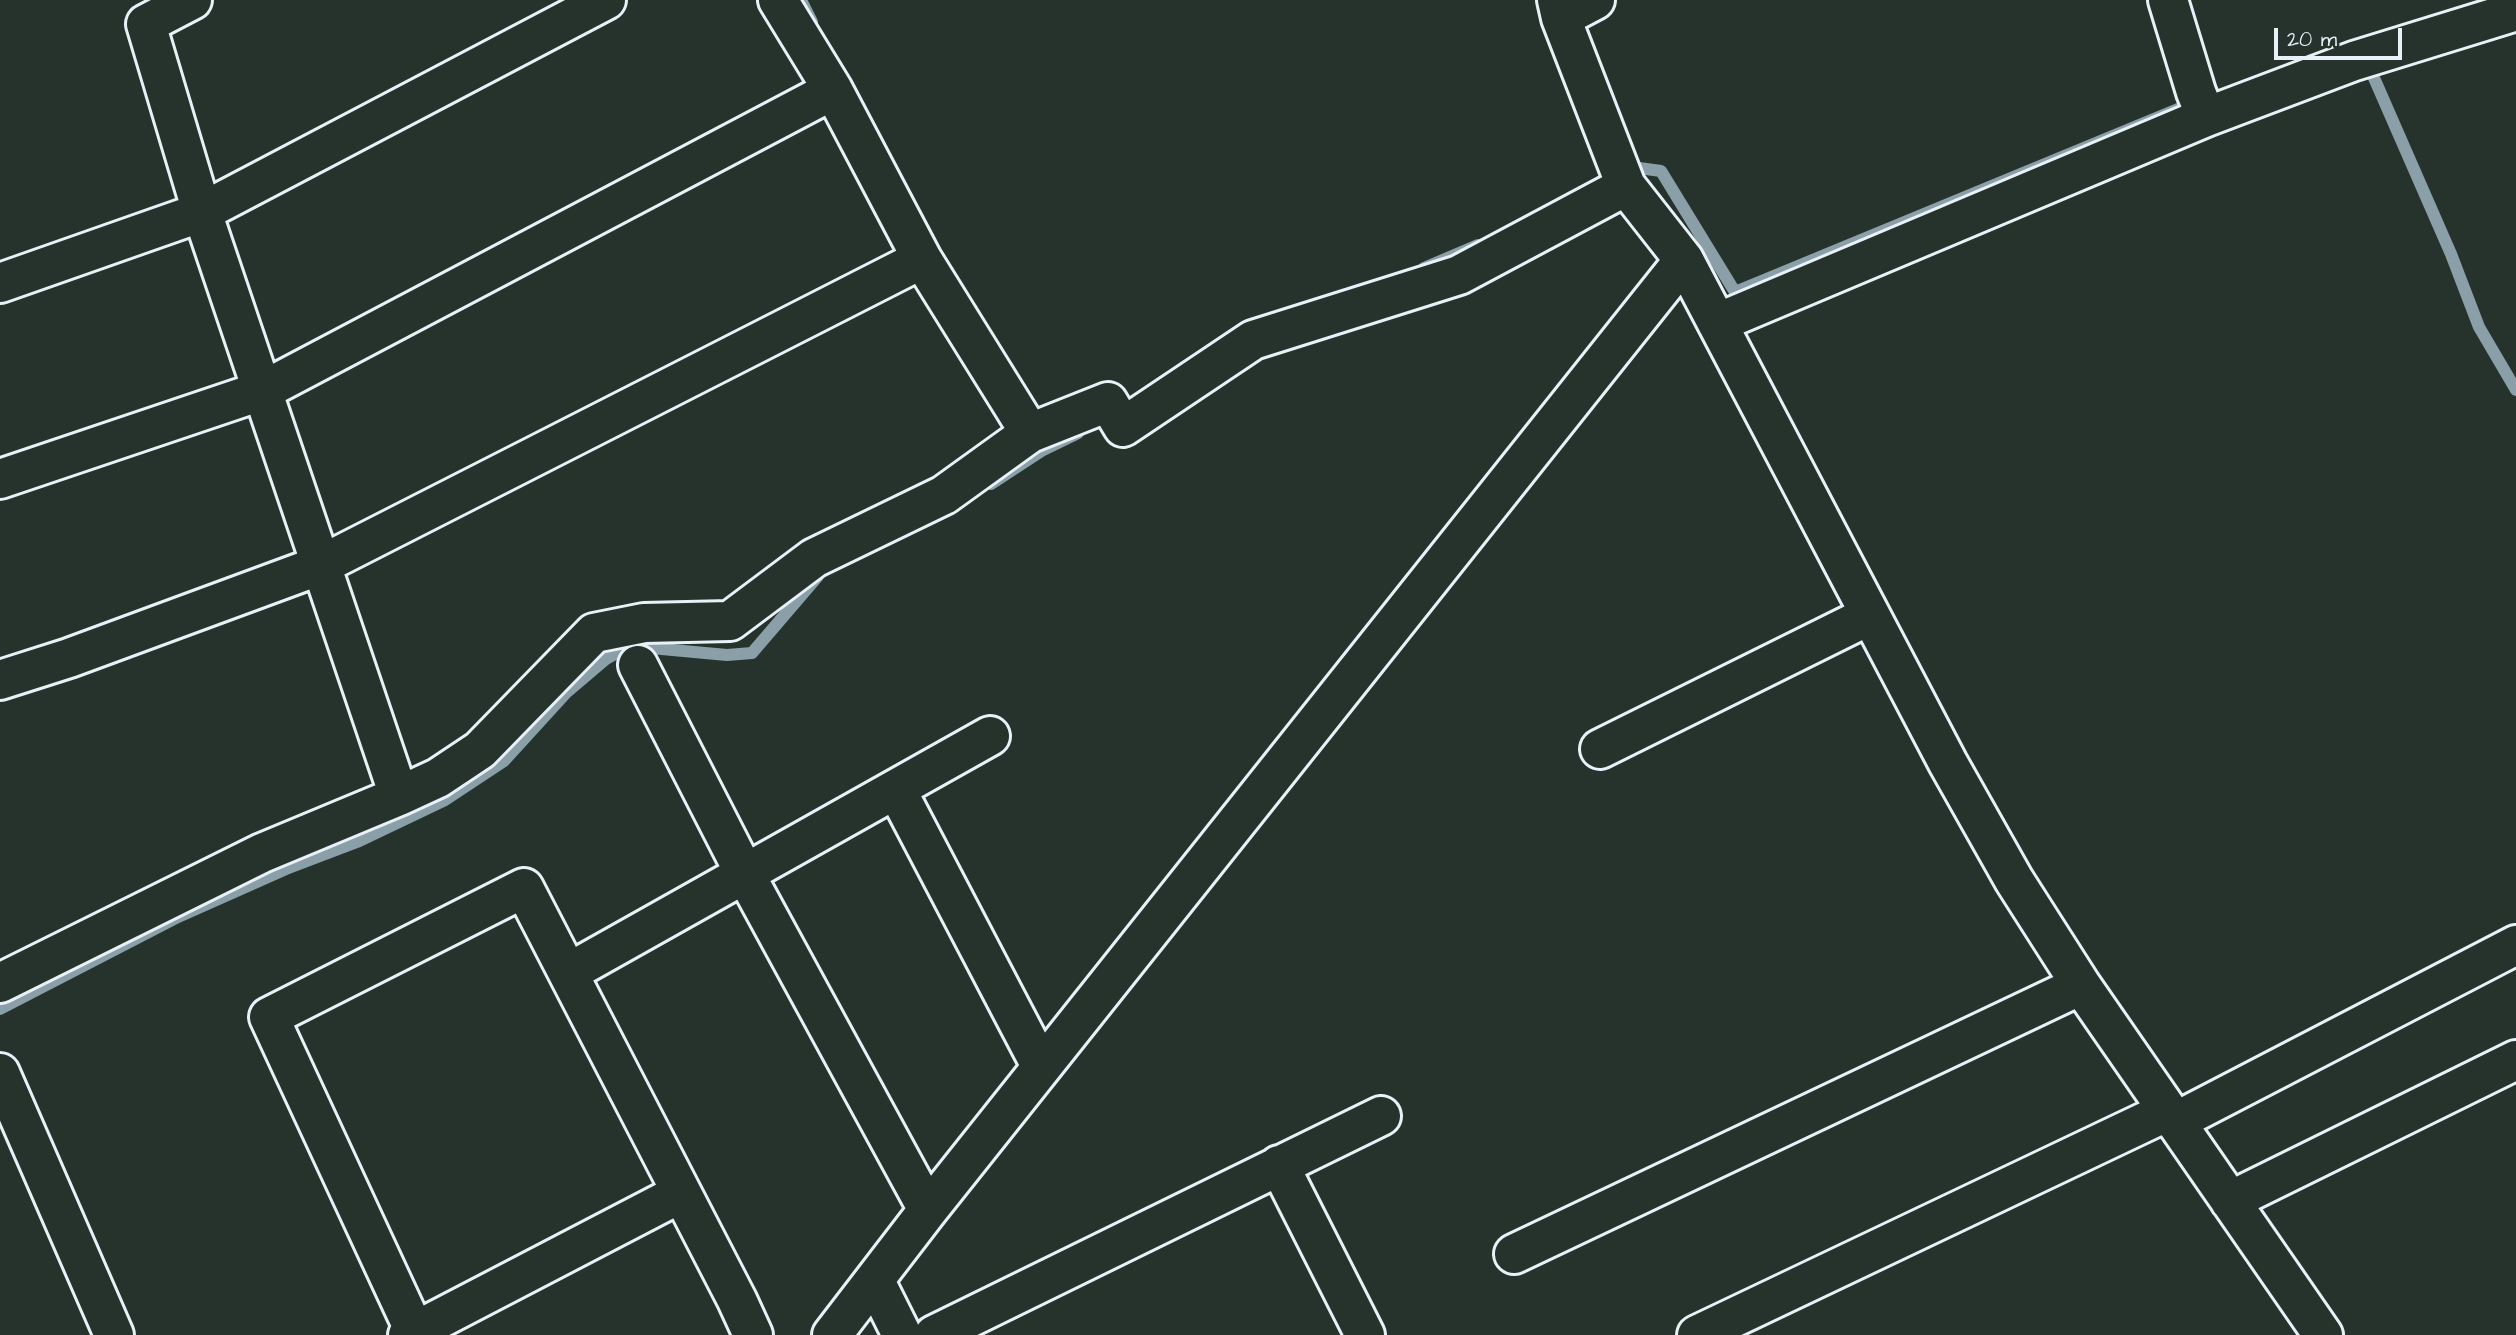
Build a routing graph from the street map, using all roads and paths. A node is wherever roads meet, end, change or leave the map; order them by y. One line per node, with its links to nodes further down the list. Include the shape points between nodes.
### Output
1 (192, 0): 11 (street, via 146,23)
2 (606, 0): 11 (street)
3 (778, 0): 8 (street)
4 (1595, 0): 6 (street)
5 (2168, 0): 9 (street)
6 (1559, 9): 10 (street)
7 (2516, 11): 9 (street)
8 (833, 90): 12 (street); 16 (street)
9 (2202, 107): 15 (street)
10 (1622, 177): 13 (street); 17 (street, via 1459,275 1253,340 1123,427 1108,402)
11 (202, 212): 14 (street); 16 (street)
12 (922, 259): 17 (street); 19 (street)
13 (1684, 260): 15 (street); 33 (street)
14 (0, 283)
15 (1717, 323): 20 (street)
16 (264, 390): 18 (street); 19 (street)
17 (1041, 429): 26 (street, via 944,495 814,558 730,621 644,623 594,632 480,750 438,778)
18 (0, 480)
19 (321, 565): 22 (street); 26 (street)
20 (1870, 615): 24 (street); 31 (street, via 2014,880)
21 (638, 665): 27 (street)
22 (0, 680)
23 (990, 736): 25 (street)
24 (1600, 749)
25 (896, 789): 27 (street); 33 (street)
26 (399, 796): 30 (street, via 261,853)
27 (744, 874): 29 (street); 40 (street)
28 (2516, 945): 36 (street)
29 (568, 973): 38 (street); 43 (street, via 524,888 269,1017)
30 (0, 983)
31 (2081, 985): 36 (street); 41 (street)
32 (2516, 1060): 39 (street)
33 (1041, 1066): 40 (street)
34 (0, 1073): 44 (street)
35 (1381, 1116): 37 (street)
36 (2171, 1116): 39 (street); 50 (street)
37 (1279, 1165): 48 (street); 49 (street)
38 (681, 1193): 43 (street); 45 (street)
39 (2230, 1201): 51 (street)
40 (928, 1210): 42 (street)
41 (1514, 1254)
42 (875, 1281): 46 (street); 47 (street)
43 (411, 1333)
44 (114, 1335)
45 (753, 1335)
46 (832, 1335)
47 (902, 1335)
48 (934, 1335)
49 (1365, 1335)
50 (1697, 1335)
51 (2323, 1335)

